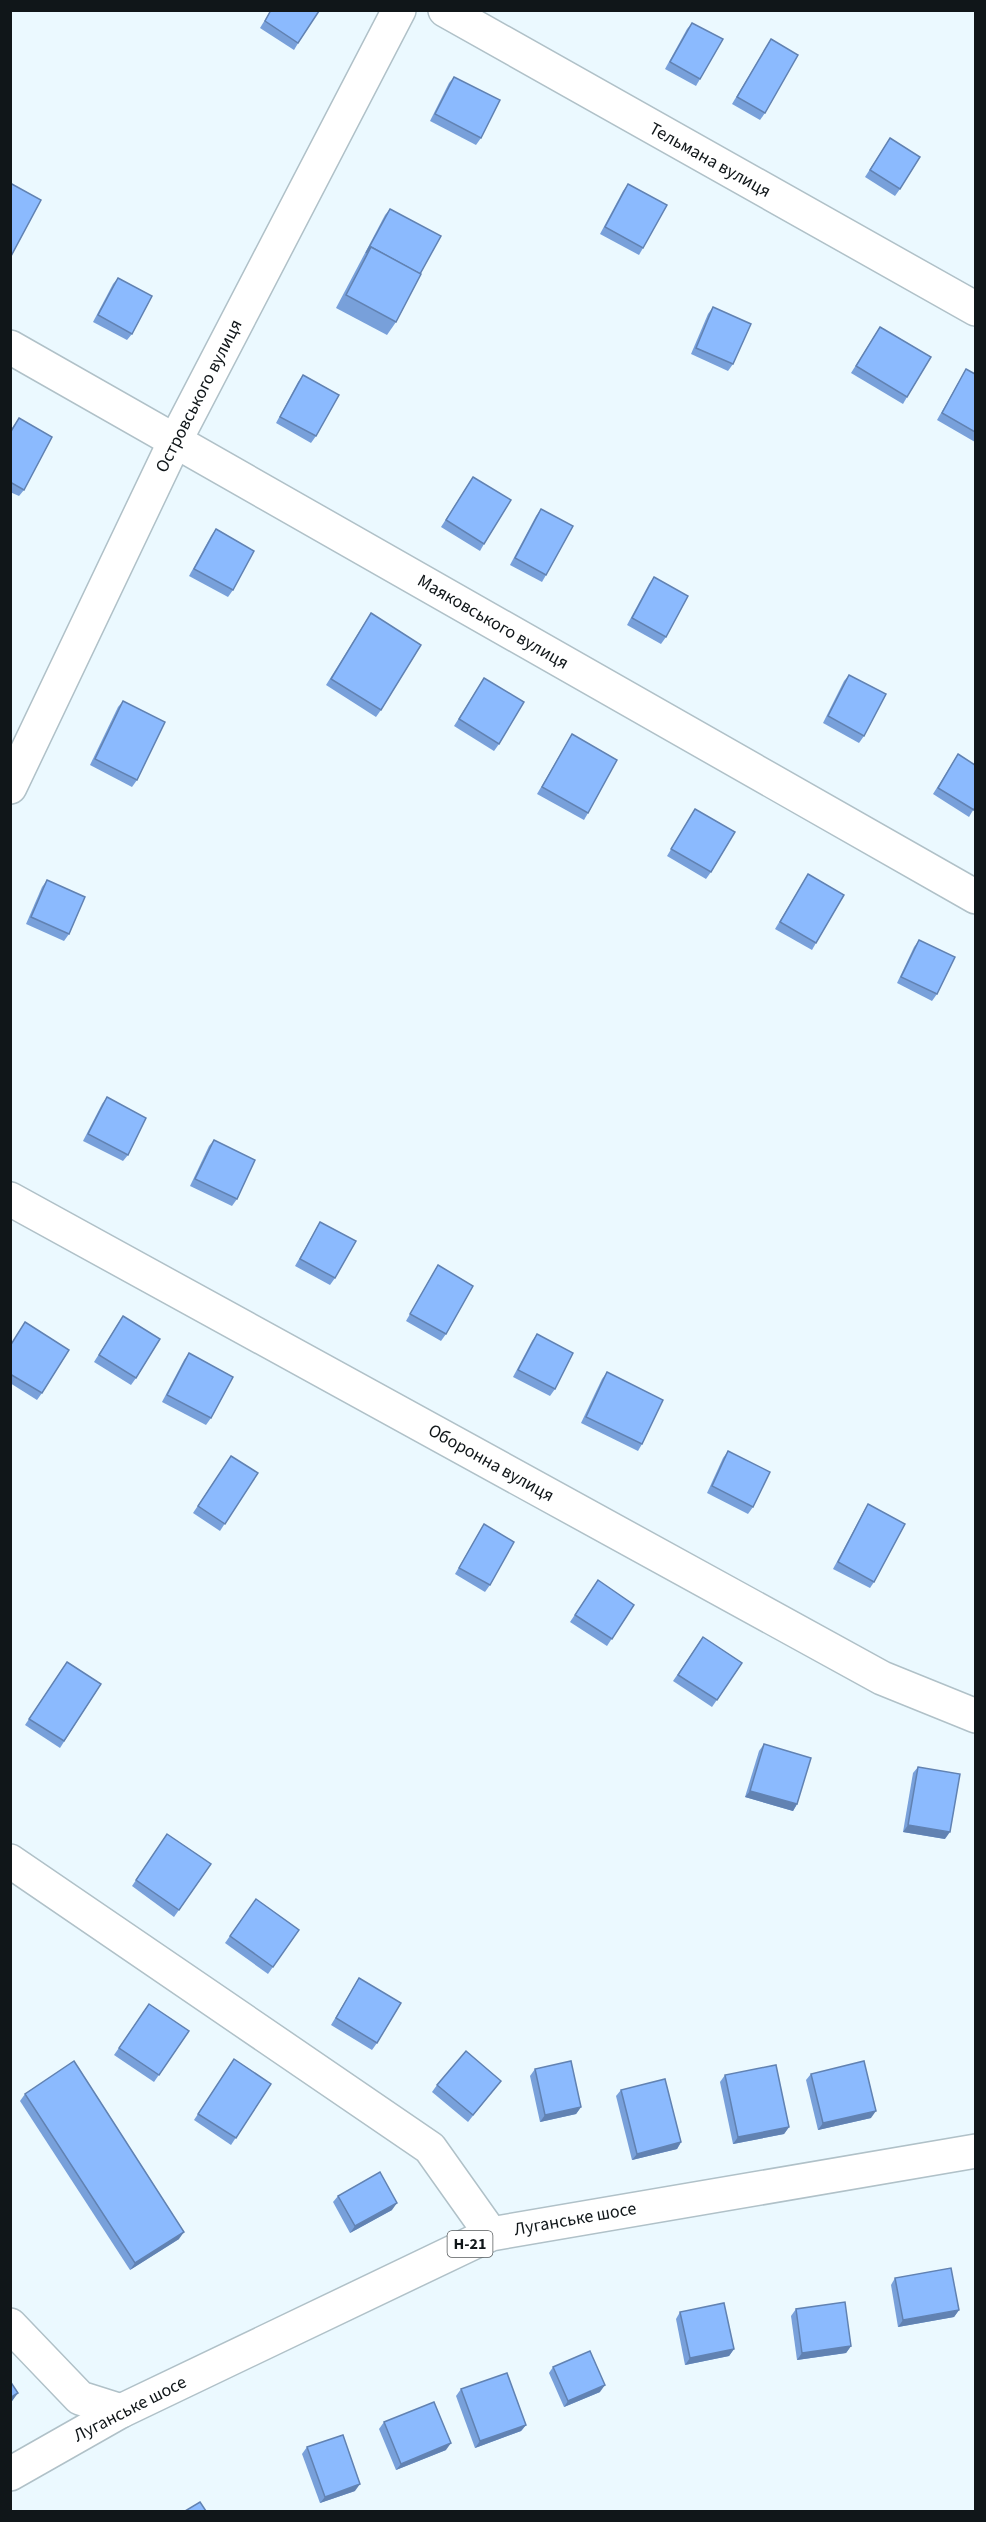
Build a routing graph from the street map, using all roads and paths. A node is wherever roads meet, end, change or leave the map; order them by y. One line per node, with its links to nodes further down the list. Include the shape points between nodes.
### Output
1 (399, 10): 5 (street, Островського вулиця)
2 (445, 10): 3 (street, Тельмана вулиця)
3 (975, 309)
4 (10, 347): 5 (street, Маяковського вулиця)
5 (175, 441): 6 (street, Островського вулиця); 7 (street, Маяковського вулиця)
6 (10, 787)
7 (975, 897)
8 (10, 1199): 9 (street, Оборонна вулиця, via 882,1678)
9 (975, 1716)
10 (10, 1862): 12 (street, via 430,2148)
11 (975, 2151): 12 (street, Луганське шосе / Н-21)
12 (491, 2234): 14 (street, Луганське шосе / Н-21)
13 (10, 2325): 14 (street, via 81,2398)
14 (121, 2411): 15 (street, Луганське шосе / Н-21)
15 (10, 2474)

